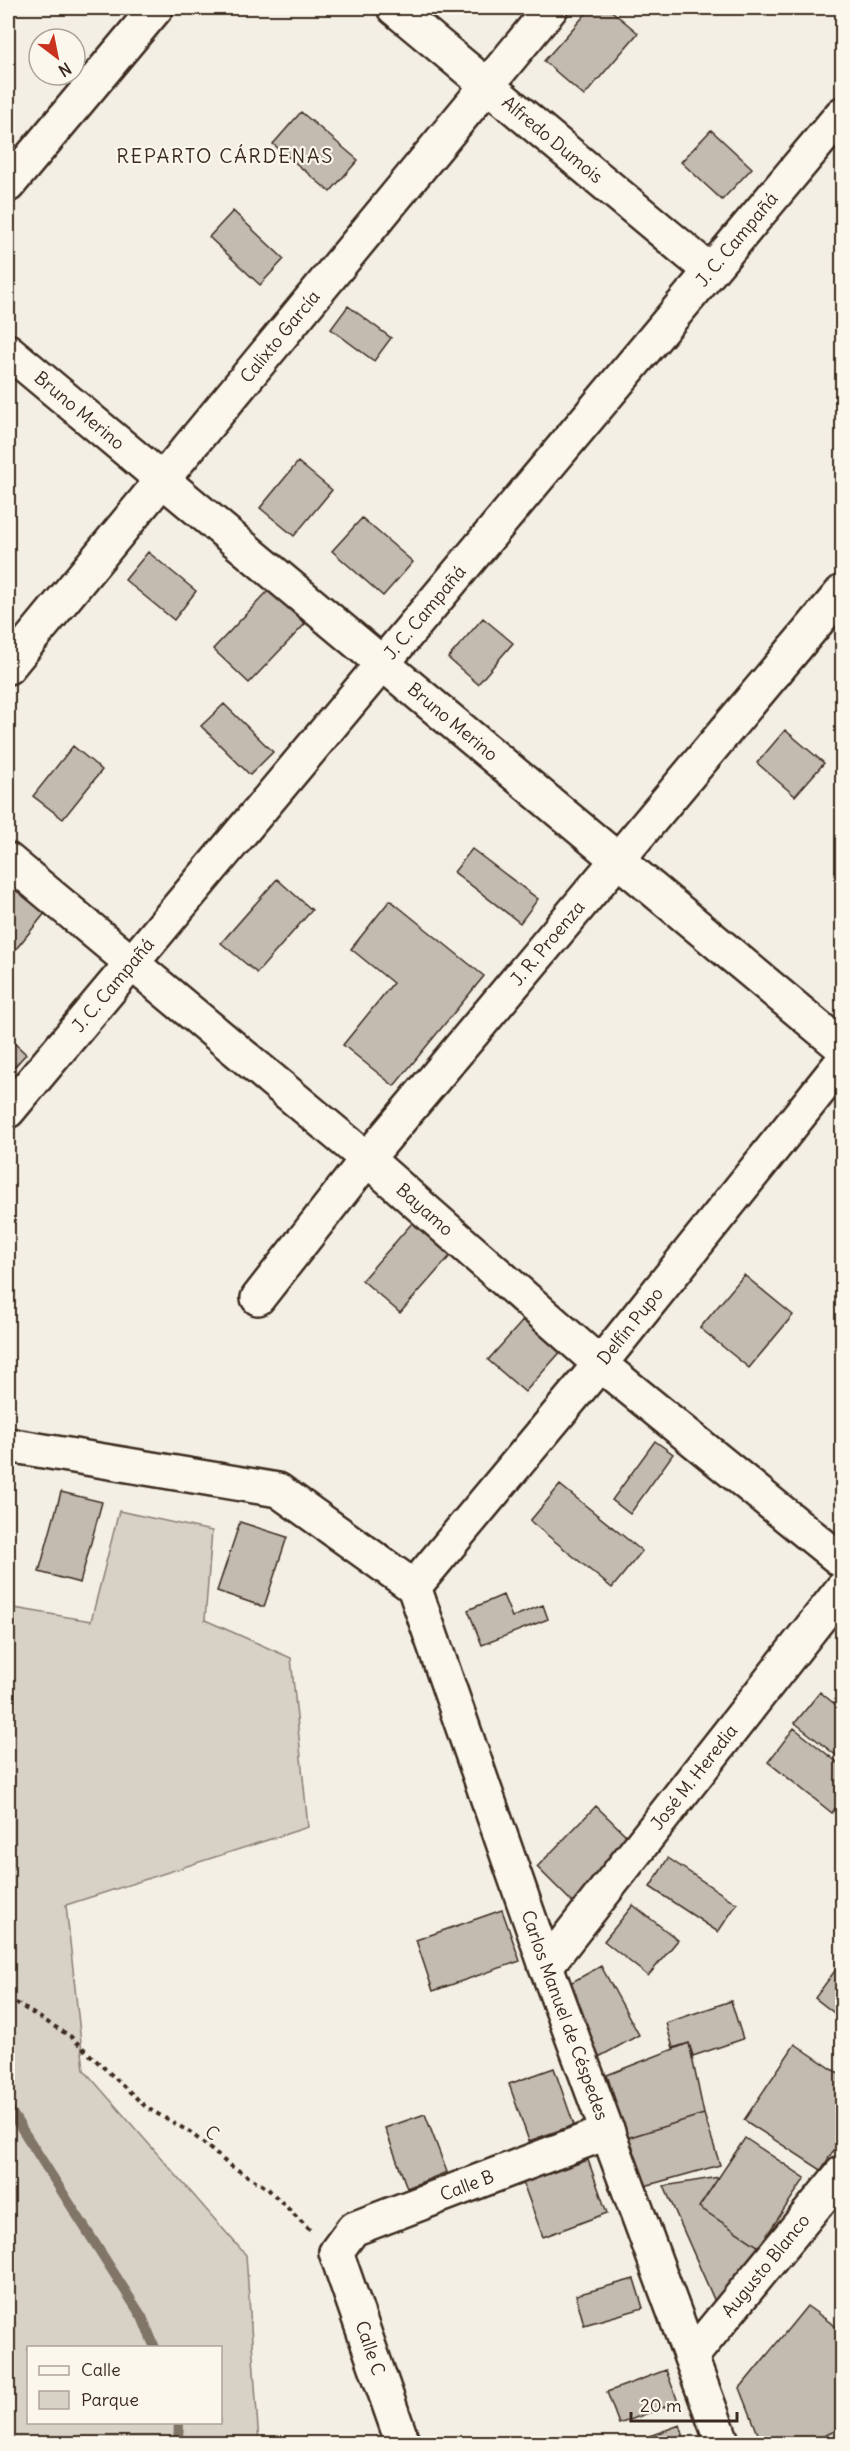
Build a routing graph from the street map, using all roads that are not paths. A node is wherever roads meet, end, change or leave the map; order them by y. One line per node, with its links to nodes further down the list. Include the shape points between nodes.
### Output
1 (156, 8): 6 (street)
2 (394, 8): 4 (street, Alfredo Dumois)
3 (551, 8): 4 (street, Calixto García)
4 (488, 85): 7 (street, Alfredo Dumois); 9 (street, Calixto García)
5 (843, 114): 7 (street, J. C. Campañá)
6 (8, 185)
7 (711, 271): 11 (street, J. C. Campañá)
8 (8, 351): 9 (street, Bruno Merino)
9 (162, 480): 11 (street, Bruno Merino); 12 (street, Calixto García)
10 (843, 592): 13 (street, J. R. Proenza)
11 (383, 663): 13 (street, Bruno Merino); 15 (street, J. C. Campañá)
12 (8, 668)
13 (618, 859): 16 (street, Bruno Merino); 19 (street, J. R. Proenza)
14 (8, 860): 15 (street, Bayamo)
15 (132, 964): 18 (street, J. C. Campañá); 19 (street, Bayamo)
16 (843, 1047)
17 (843, 1062): 21 (street, Delfín Pupo)
18 (8, 1111)
19 (367, 1159): 20 (street, J. R. Proenza); 21 (street, Bayamo)
20 (258, 1298)
21 (600, 1364): 23 (street, Bayamo); 24 (street, Delfín Pupo)
22 (8, 1445): 24 (street, via 278,1490)
23 (843, 1561)
24 (414, 1587): 26 (street, Carlos Manuel de Céspedes)
25 (843, 1589): 26 (street, José M. Heredia)
26 (546, 1966): 27 (street, Carlos Manuel de Céspedes)
27 (608, 2132): 29 (street, Calle B, via 353,2229); 30 (street, Carlos Manuel de Céspedes)
28 (843, 2173): 30 (street, Augusto Blanco)
29 (336, 2252): 31 (street, Calle C)
30 (691, 2357): 32 (street, Carlos Manuel de Céspedes)
31 (404, 2444)
32 (723, 2444)

